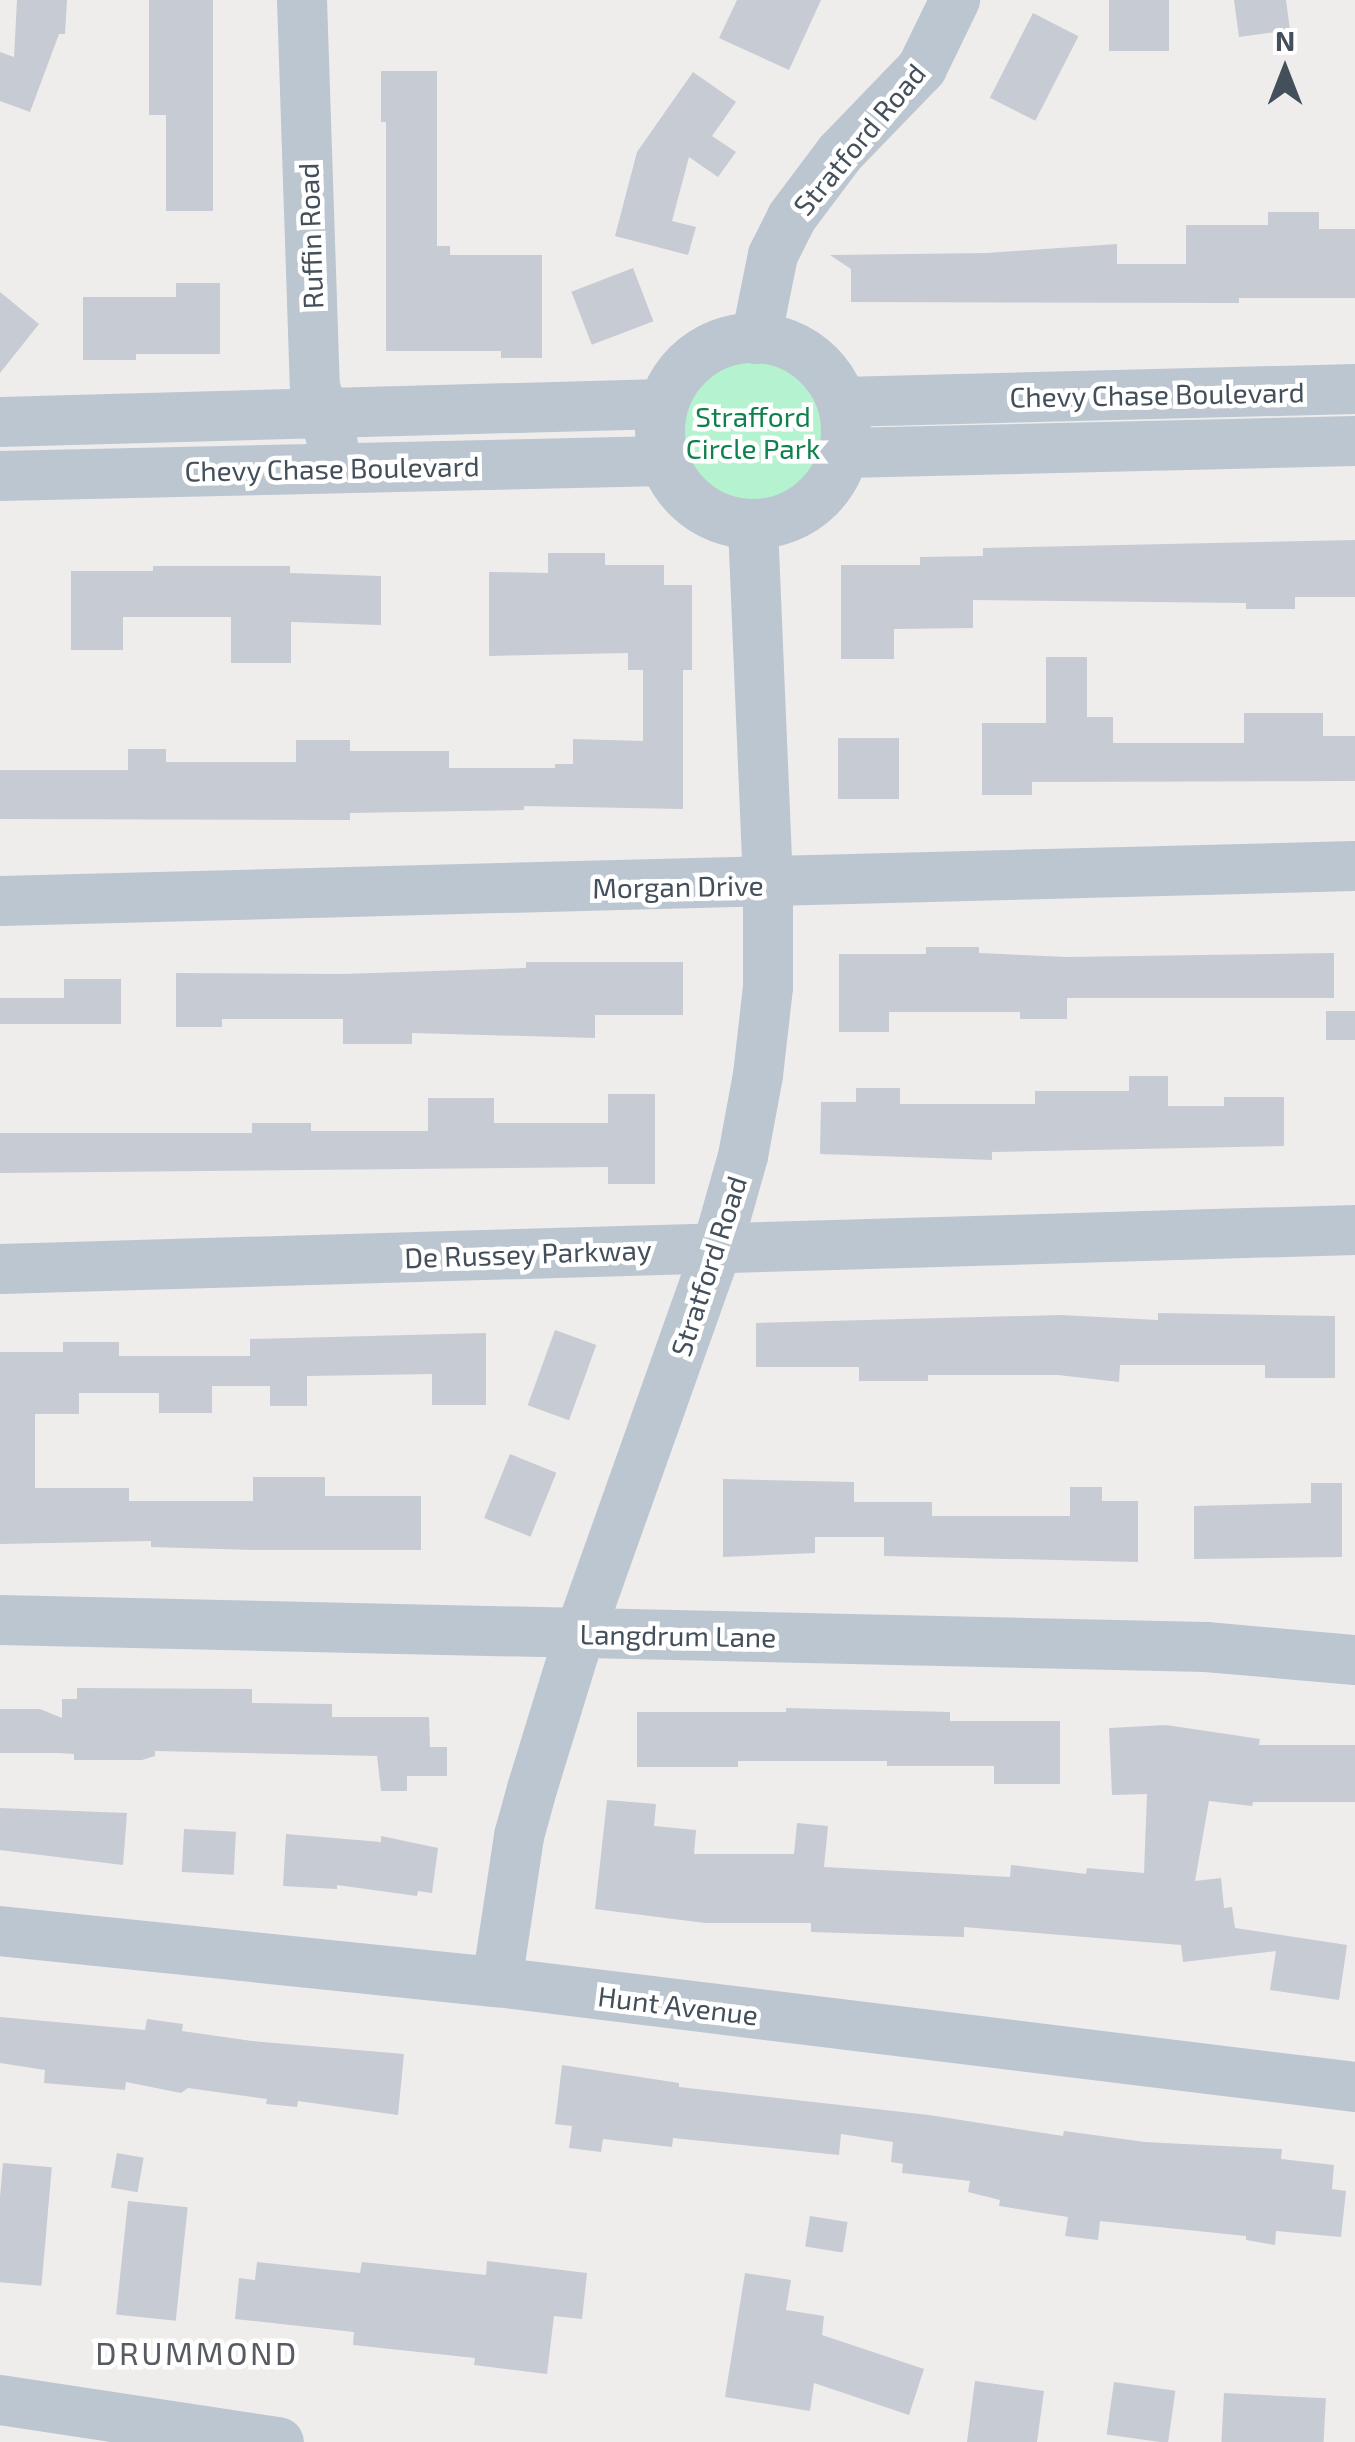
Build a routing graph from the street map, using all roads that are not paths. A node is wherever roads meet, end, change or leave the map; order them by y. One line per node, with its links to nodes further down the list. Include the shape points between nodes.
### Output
1 (302, 0): 7 (street, Ruffin Road, via 315,387)
2 (955, 0): 3 (street, Stratford Road, via 922,68 840,154 792,217 773,255)
3 (756, 338): 5 (street, via 795,347 816,362); 6 (street, via 720,343 696,355)
4 (1354, 389): 5 (street, Chevy Chase Boulevard); 9 (street, Chevy Chase Boulevard)
5 (842, 402): 10 (street)
6 (663, 404): 7 (street, Chevy Chase Boulevard); 11 (street)
7 (325, 415): 8 (street, Chevy Chase Boulevard); 12 (street, Ruffin Road)
8 (0, 422)
9 (1354, 442): 10 (street, Chevy Chase Boulevard)
10 (844, 453): 14 (street, via 820,496 789,516)
11 (665, 461): 12 (street, Chevy Chase Boulevard); 14 (street, via 694,504 722,519)
12 (340, 468): 13 (street, Chevy Chase Boulevard)
13 (0, 476)
14 (754, 524): 16 (street, Stratford Road)
15 (1355, 866): 16 (street, Morgan Drive)
16 (768, 884): 17 (street, Morgan Drive); 19 (street, Stratford Road, via 768,986 758,1074)
17 (0, 901)
18 (1355, 1230): 19 (street, De Russey Parkway)
19 (717, 1248): 20 (street, De Russey Parkway); 22 (street, Stratford Road)
20 (0, 1269)
21 (0, 1620): 22 (street, Langdrum Lane)
22 (580, 1633): 23 (street, Langdrum Lane, via 1206,1646); 25 (street, Stratford Road, via 519,1836)
23 (1355, 1660)
24 (0, 1931): 25 (street, Hunt Avenue)
25 (497, 1982): 26 (street, Hunt Avenue)
26 (1355, 2087)
27 (0, 2400): 28 (street)
28 (280, 2442)

